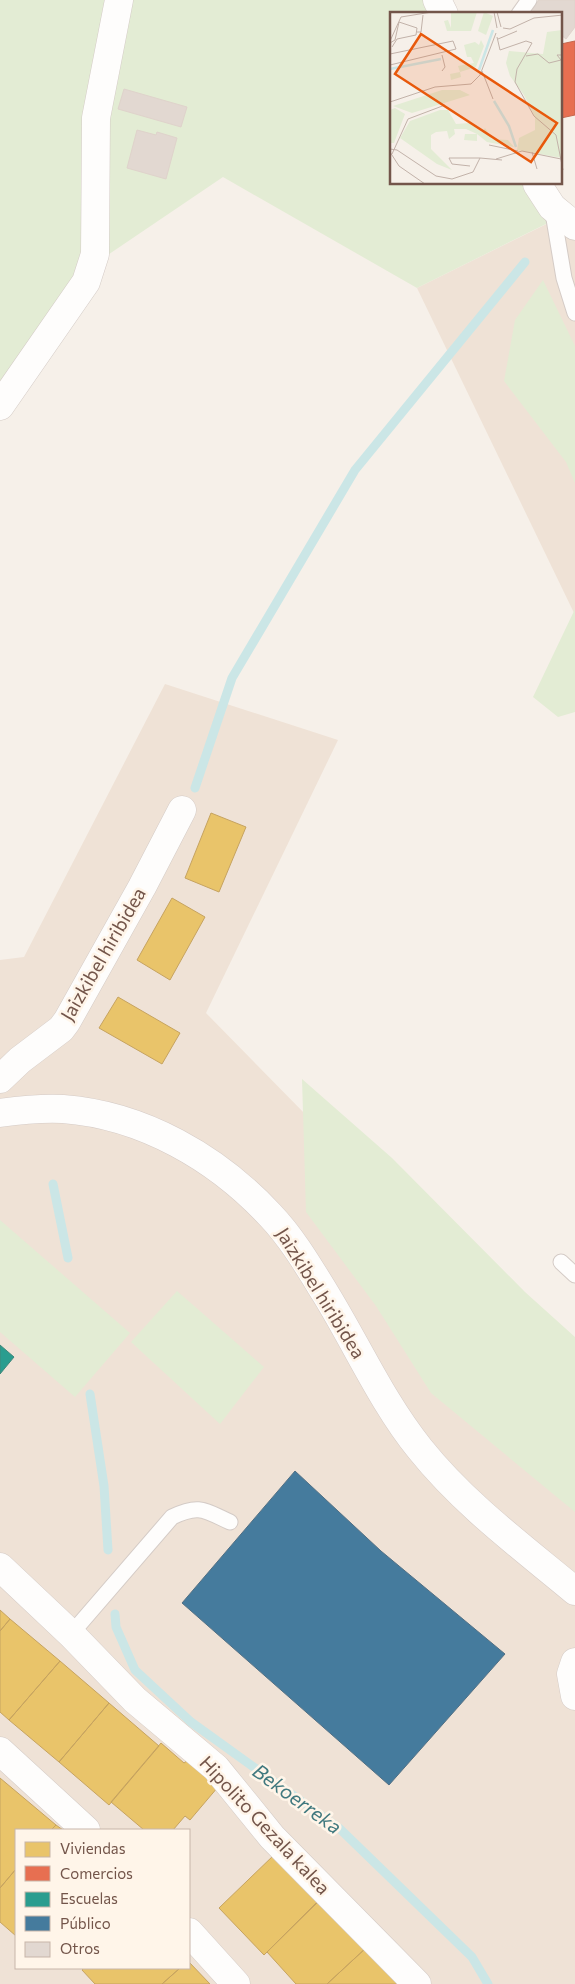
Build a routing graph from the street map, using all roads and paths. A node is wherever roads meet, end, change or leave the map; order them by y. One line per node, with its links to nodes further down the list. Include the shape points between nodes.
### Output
1 (119, 0): 10 (street, via 96,118 95,254 86,282)
2 (437, 0): 4 (street)
3 (529, 0): 5 (lane)
4 (443, 12)
5 (520, 12)
6 (538, 185): 7 (street)
7 (552, 207): 8 (street); 9 (lane, via 564,278)
8 (575, 226)
9 (575, 313)
10 (0, 406)
11 (182, 810): 12 (street, Jaizkibel hiribidea, via 67,1021)
12 (0, 1079)
13 (0, 1113): 18 (street, Jaizkibel hiribidea, via 64,1109 130,1122 173,1140 211,1163 244,1189 272,1217 298,1251 393,1411 419,1448 483,1515)
14 (561, 1262): 15 (lane)
15 (575, 1274)
16 (230, 1522): 19 (lane, via 200,1508 172,1517)
17 (0, 1567): 19 (street, Hipolito Gezala kalea)
18 (575, 1591)
19 (70, 1634): 26 (street, Hipolito Gezala kalea, via 135,1700 216,1768 272,1838)
20 (575, 1662): 21 (street, via 571,1674)
21 (575, 1696)
22 (0, 1751): 23 (street)
23 (85, 1829)
24 (190, 1933): 25 (street)
25 (236, 1984)
26 (418, 1984)

